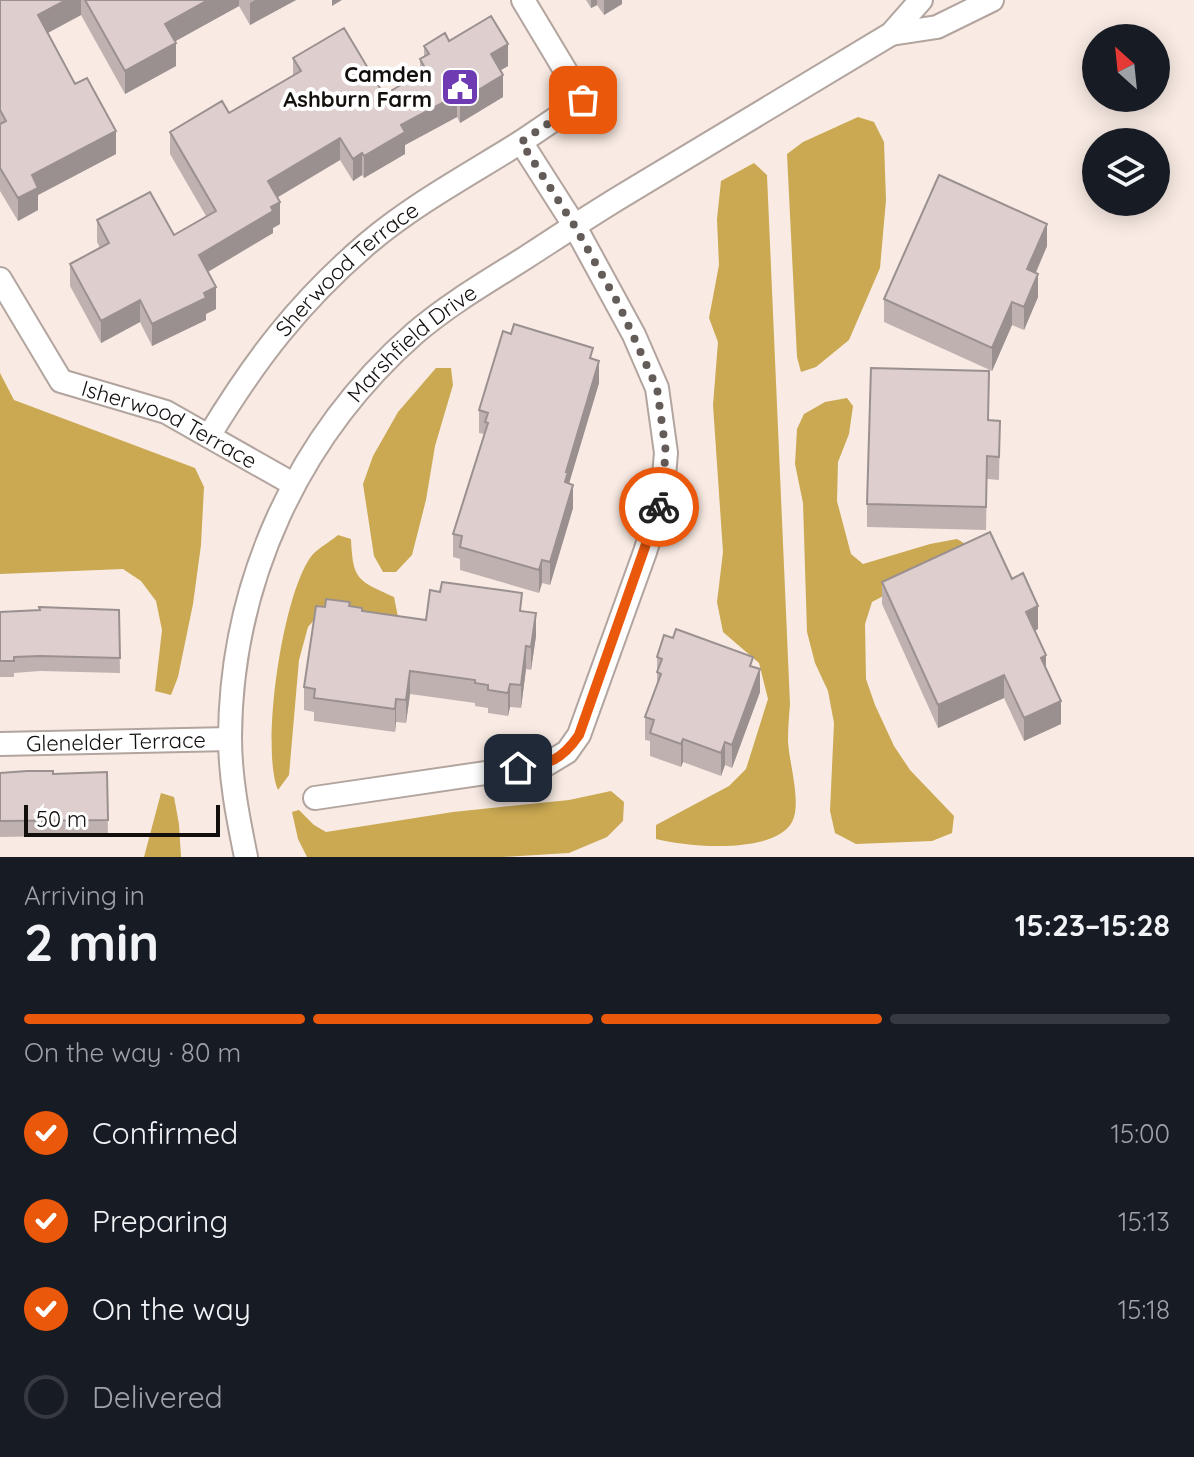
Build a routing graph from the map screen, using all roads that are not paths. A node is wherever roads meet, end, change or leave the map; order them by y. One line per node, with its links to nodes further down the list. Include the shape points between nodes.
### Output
1 (523, 0): 5 (street, via 583,100)
2 (921, 0): 4 (street, Marshfield Drive)
3 (992, 0): 4 (street, Marshfield Drive, via 937,27)
4 (891, 34): 6 (street, Marshfield Drive)
5 (521, 142): 6 (street); 8 (street, Sherwood Terrace, via 415,209 336,272 245,376)
6 (574, 225): 9 (street, Marshfield Drive, via 464,296 381,364 315,446); 12 (street, via 657,388 666,453 662,498 579,735 567,752 547,764)
7 (0, 279): 8 (street, Isherwood Terrace, via 61,381 166,412)
8 (209, 436): 9 (street, Isherwood Terrace)
9 (293, 484): 10 (street, Marshfield Drive, via 254,576 233,683)
10 (230, 739): 11 (street, Glenelder Terrace); 13 (street, Marshfield Drive)
11 (0, 744)
12 (315, 798)
13 (246, 857)

